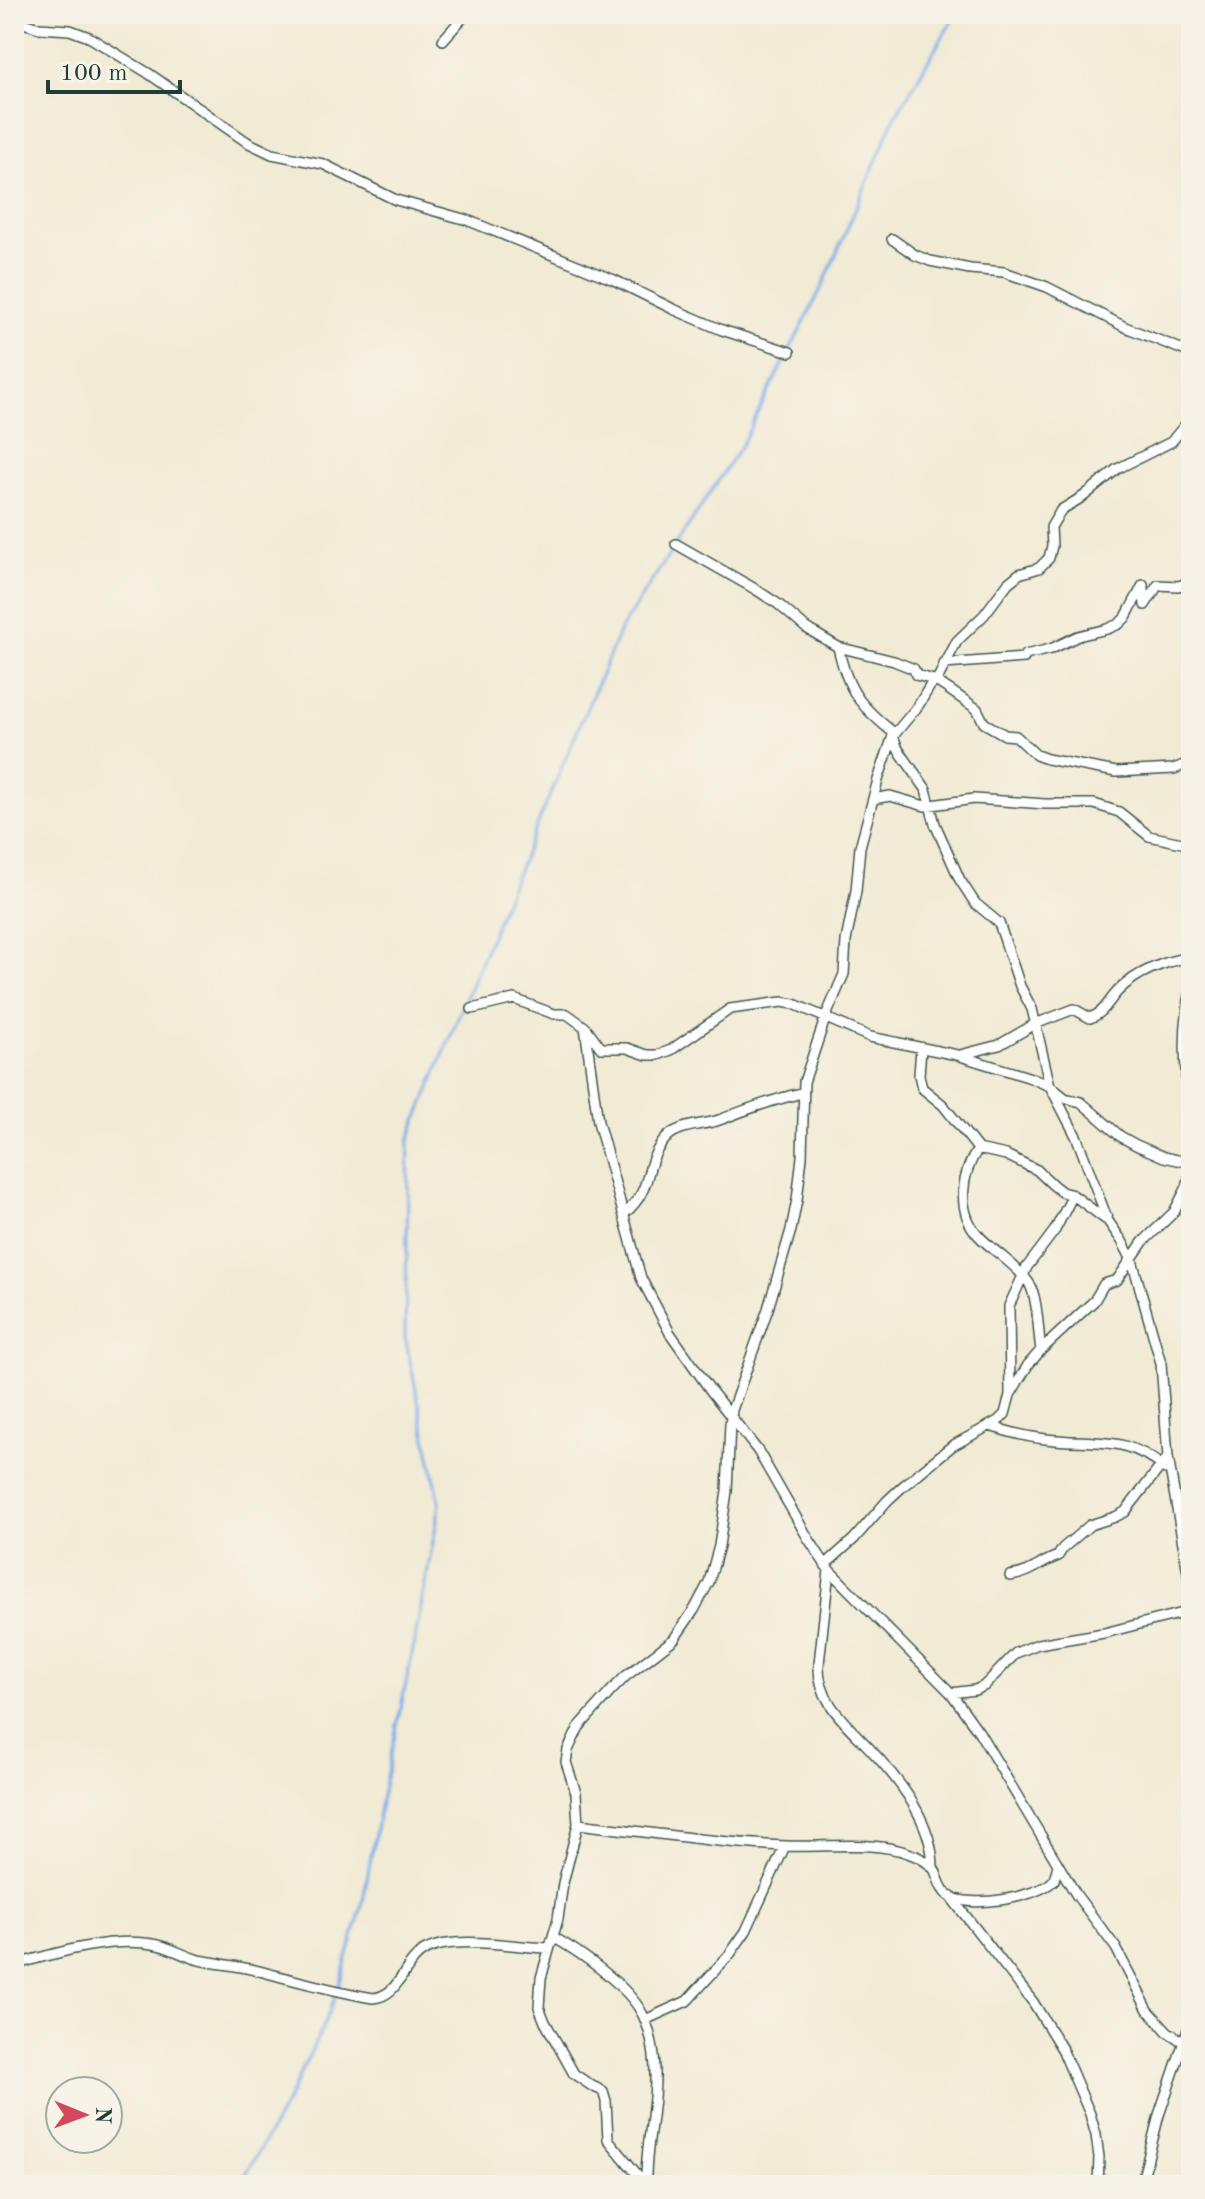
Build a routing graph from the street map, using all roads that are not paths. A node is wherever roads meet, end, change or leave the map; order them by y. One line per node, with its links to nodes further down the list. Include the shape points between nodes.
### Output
1 (466, 14): 3 (street)
2 (14, 20): 5 (street, via 89,37 272,154 336,169 396,200 467,220 722,330)
3 (443, 40)
4 (892, 239): 6 (street, via 930,261 1004,272 1047,287)
5 (790, 352)
6 (1191, 353)
7 (1191, 418): 11 (street, via 1171,442 1117,469 1061,510 1051,527 1049,558 1008,583 957,641)
8 (676, 544): 10 (street, via 755,589)
9 (1191, 582): 11 (street, via 1158,585 1145,605 1143,585 1119,624 1024,658)
10 (838, 647): 12 (street, via 894,661); 13 (street, via 857,699)
11 (944, 664): 12 (street)
12 (934, 680): 13 (street); 14 (street, via 977,709 984,723 1016,736 1047,759 1116,772 1174,769)
13 (894, 735): 15 (street); 16 (street)
14 (1191, 762)
15 (873, 799): 16 (street, via 890,796); 21 (street, via 860,847 844,974)
16 (931, 805): 17 (street, via 974,799 1094,804 1119,812 1149,836); 22 (street, via 960,880 975,903 999,923)
17 (1191, 845)
18 (1191, 957): 22 (street, via 1142,974 1095,1017 1074,1009)
19 (1191, 989): 29 (street, via 1184,1044)
20 (472, 1009): 23 (street, via 514,999 567,1014)
21 (826, 1016): 23 (street, via 782,1002 730,1009 671,1050 652,1056 627,1048 601,1048); 24 (street, via 870,1037); 27 (street)
22 (1035, 1024): 25 (street, via 999,1045); 26 (street)
23 (585, 1027): 32 (street, via 598,1122)
24 (921, 1048): 25 (street); 28 (street, via 922,1088)
25 (957, 1055): 26 (street)
26 (1050, 1086): 29 (street, via 1081,1102 1136,1145); 33 (street, via 1077,1138)
27 (802, 1093): 32 (street, via 672,1132 656,1152 643,1192); 38 (street, via 802,1157 791,1230)
28 (978, 1149): 31 (street, via 1037,1170); 35 (street, via 965,1179 965,1210 977,1235)
29 (1191, 1162)
30 (1191, 1170): 34 (street, via 1174,1212)
31 (1073, 1195): 33 (street); 35 (street)
32 (624, 1214): 38 (street, via 641,1278 657,1311)
33 (1108, 1221): 34 (street)
34 (1132, 1260): 36 (street); 40 (street, via 1161,1363)
35 (1022, 1276): 36 (street, via 1032,1291); 37 (street, via 1009,1306)
36 (1041, 1350): 37 (street)
37 (1010, 1395): 39 (street, via 1005,1414)
38 (731, 1415): 41 (street, via 776,1479); 46 (street, via 727,1491 709,1582 674,1639 626,1676 572,1737 566,1762)
39 (990, 1426): 40 (street, via 1047,1439 1125,1444); 41 (street, via 952,1446 902,1487)
40 (1165, 1462): 42 (street, via 1125,1512 1090,1525 1035,1570); 43 (street)
41 (827, 1568): 45 (street); 49 (street, via 818,1676 822,1690 838,1717 903,1788 930,1841)
42 (1010, 1576)
43 (1191, 1590)
44 (1191, 1611): 45 (street, via 1038,1644 1016,1653 984,1686)
45 (951, 1693): 48 (street)
46 (578, 1824): 47 (street); 51 (street)
47 (785, 1846): 49 (street, via 881,1847 908,1853); 54 (street, via 730,1954 687,2001)
48 (1058, 1865): 50 (street, via 1050,1885 1004,1900); 56 (street, via 1116,1948 1148,2010)
49 (933, 1868): 50 (street)
50 (950, 1896): 58 (street, via 1033,2002 1062,2049 1096,2135)
51 (553, 1937): 52 (street); 54 (street, via 624,1991)
52 (549, 1948): 53 (street, via 435,1946 412,1961 391,1991 373,1998 152,1944 69,1950); 57 (street, via 539,1993 545,2022 574,2074 603,2091 608,2139)
53 (14, 1965)
54 (645, 2020): 57 (street, via 655,2074)
55 (1191, 2025): 56 (street)
56 (1188, 2045): 59 (street, via 1159,2115)
57 (646, 2182)
58 (1098, 2185)
59 (1141, 2185)

